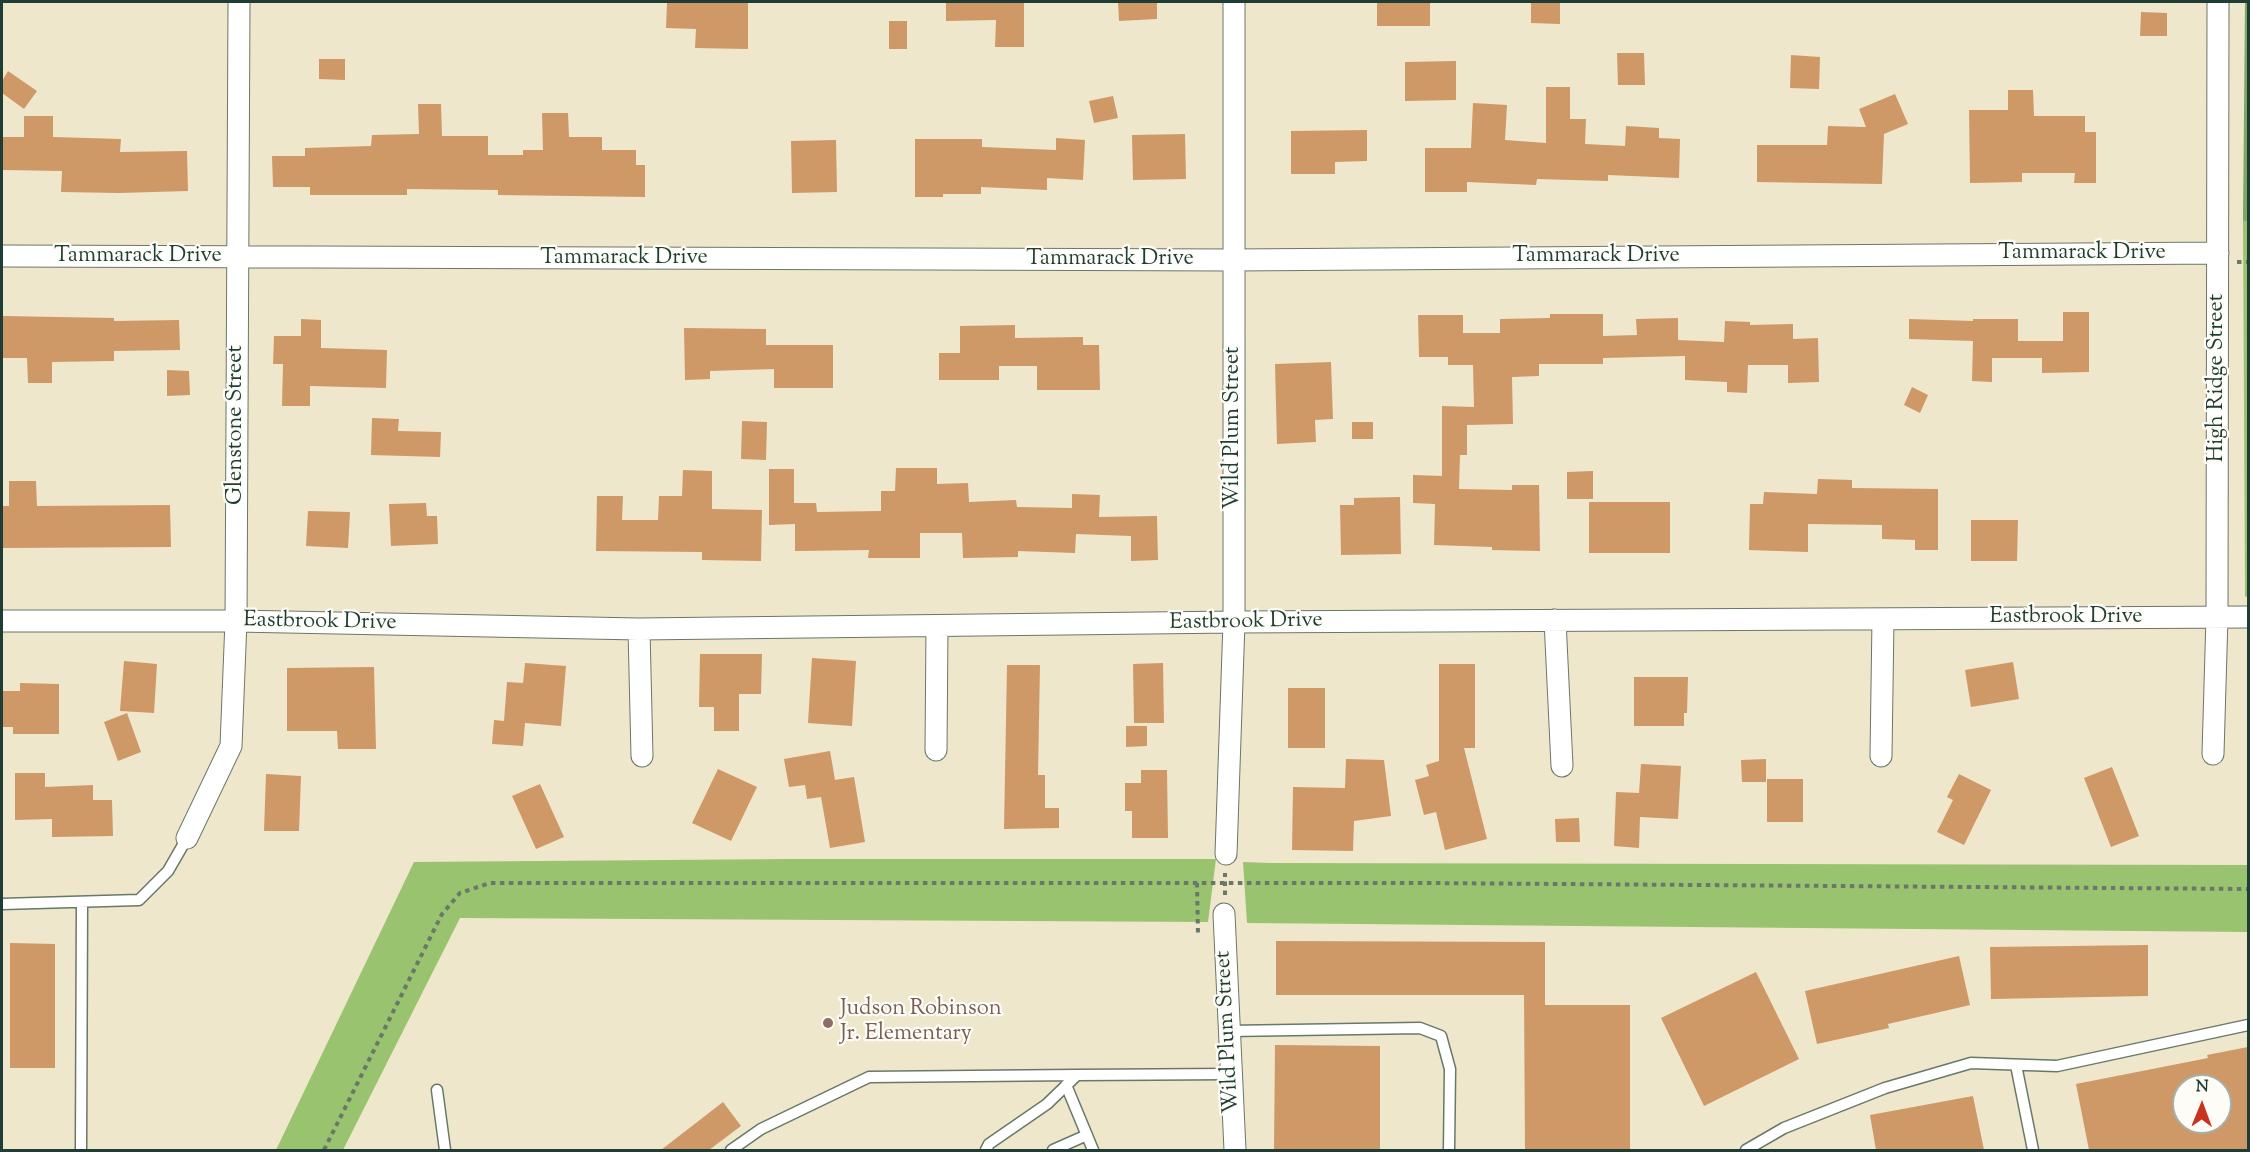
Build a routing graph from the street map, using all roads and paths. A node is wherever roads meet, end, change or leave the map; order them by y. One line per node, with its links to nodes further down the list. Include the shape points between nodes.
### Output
1 (239, 2): 6 (street, Glenstone Street)
2 (1234, 2): 7 (street, Wild Plum Street)
3 (2218, 2): 4 (street, High Ridge Street)
4 (2218, 253): 7 (street, Tammarack Drive); 8 (street, High Ridge Street)
5 (2, 256): 6 (street, Tammarack Drive)
6 (238, 258): 7 (street, Tammarack Drive); 13 (street, Glenstone Street)
7 (1234, 260): 14 (street, Wild Plum Street)
8 (2217, 616): 9 (street, Eastbrook Drive); 10 (street, Eastbrook Drive); 18 (street, High Ridge Street)
9 (2248, 617)
10 (1883, 619): 11 (street, Eastbrook Drive); 20 (street)
11 (1555, 620): 14 (street, Eastbrook Drive); 21 (street)
12 (2, 621): 13 (street, Eastbrook Drive)
13 (236, 621): 16 (street, Eastbrook Drive); 22 (street, Glenstone Street, via 231,746)
14 (1234, 622): 15 (street, Eastbrook Drive); 23 (street, Wild Plum Street)
15 (937, 627): 16 (street, Eastbrook Drive); 17 (street)
16 (639, 629): 19 (street)
17 (936, 750)
18 (2213, 754)
19 (642, 756)
20 (1881, 756)
21 (1562, 766)
22 (187, 838): 25 (lane, via 168,871 139,900)
23 (1226, 854): 27 (path)
24 (1197, 883): 28 (path)
25 (82, 903): 26 (lane); 37 (lane)
26 (2, 904)
27 (1224, 914): 30 (street, Wild Plum Street)
28 (1198, 934)
29 (2248, 1025): 31 (lane, via 2057,1066)
30 (1229, 1031): 32 (street, Wild Plum Street); 44 (lane, via 1420,1028 1441,1036 1450,1069)
31 (2016, 1065): 45 (lane, via 1971,1063 1885,1088 1784,1128); 46 (lane)
32 (1231, 1074): 33 (lane); 43 (street, Wild Plum Street)
33 (1077, 1075): 34 (lane); 39 (lane, via 869,1077 761,1129)
34 (1066, 1085): 36 (lane); 40 (lane)
35 (437, 1090): 38 (lane)
36 (1087, 1135): 41 (lane); 42 (lane)
37 (81, 1150)
38 (445, 1150)
39 (730, 1150)
40 (986, 1150)
41 (1053, 1150)
42 (1093, 1150)
43 (1235, 1150)
44 (1449, 1150)
45 (1746, 1150)
46 (2033, 1150)

